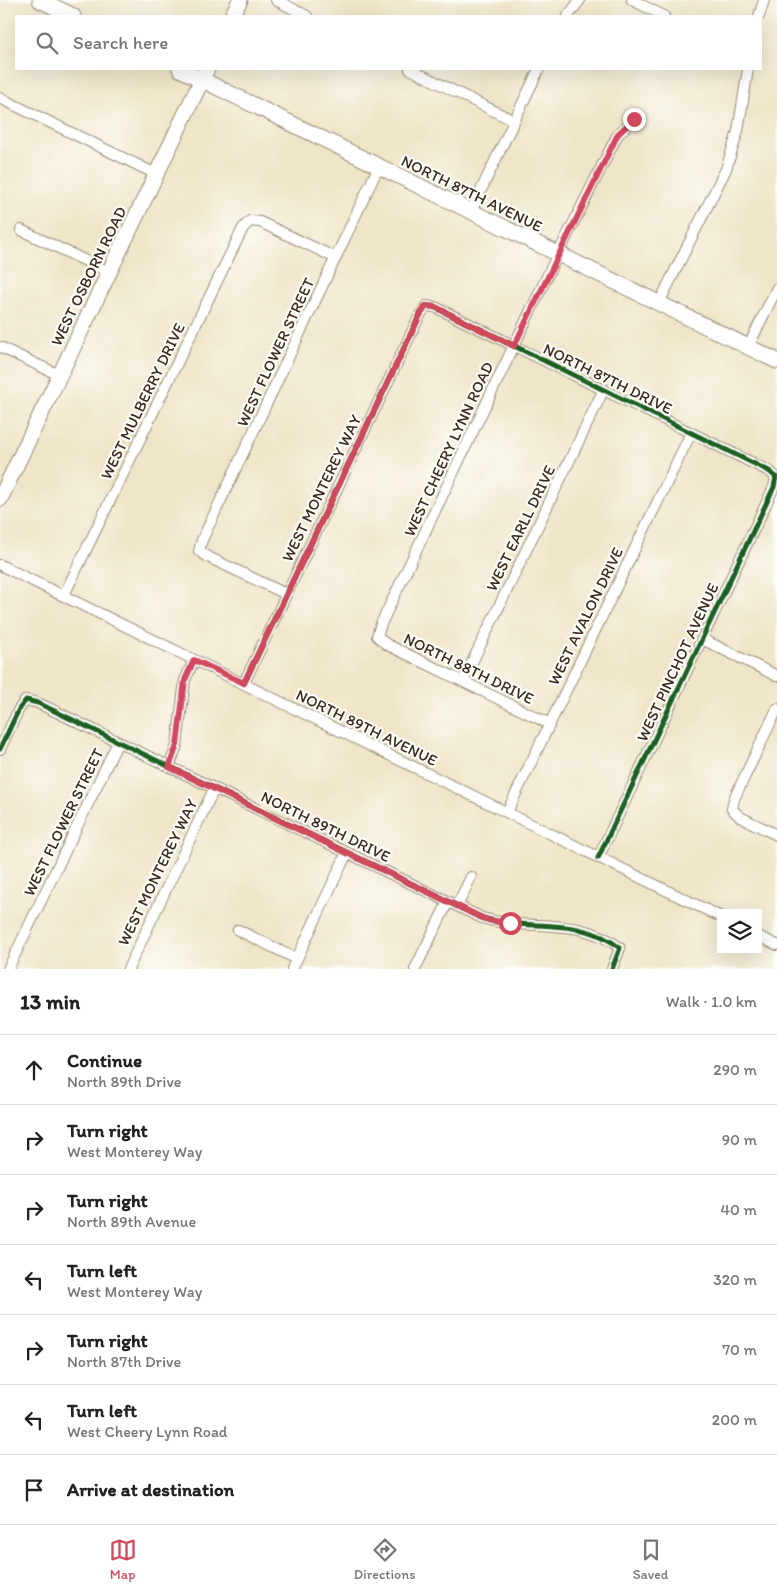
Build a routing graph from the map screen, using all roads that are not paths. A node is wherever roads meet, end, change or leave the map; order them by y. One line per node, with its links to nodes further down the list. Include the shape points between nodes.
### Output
1 (40, 0): 7 (street)
2 (240, 0): 8 (street)
3 (276, 0): 9 (street)
4 (580, 0): 10 (street)
5 (632, 0): 11 (street)
6 (764, 0): 12 (street)
7 (71, 15)
8 (232, 15)
9 (305, 15)
10 (569, 15)
11 (662, 15)
12 (760, 15)
13 (185, 70): 17 (street, NORTH 87TH AVENUE)
14 (412, 70): 20 (street)
15 (539, 70): 20 (street)
16 (748, 70): 29 (street, via 738,131 726,169)
17 (204, 74): 21 (street, NORTH 87TH AVENUE); 22 (street, WEST OSBORN ROAD)
18 (0, 98): 22 (street)
19 (634, 119): 25 (street, WEST CHEERY LYNN ROAD, via 618,134)
20 (514, 121): 23 (street)
21 (379, 166): 23 (street, NORTH 87TH AVENUE); 26 (street, WEST FLOWER STREET)
22 (156, 174): 27 (street, WEST OSBORN ROAD)
23 (471, 211): 25 (street, NORTH 87TH AVENUE)
24 (22, 230): 27 (street)
25 (558, 254): 29 (street, NORTH 87TH AVENUE); 32 (street, WEST CHEERY LYNN ROAD)
26 (336, 258): 41 (street, WEST FLOWER STREET, via 199,551); 42 (street, WEST MULBERRY DRIVE, via 260,222 250,221 243,228)
27 (109, 272): 35 (street, WEST OSBORN ROAD)
28 (777, 288): 33 (street)
29 (659, 303): 33 (street, NORTH 87TH AVENUE)
30 (426, 306): 32 (street, NORTH 87TH DRIVE, via 435,307); 41 (street, WEST MONTEREY WAY)
31 (0, 346): 35 (street)
32 (514, 346): 36 (street, NORTH 87TH DRIVE); 43 (street, WEST CHEERY LYNN ROAD)
33 (748, 347): 34 (street, NORTH 87TH AVENUE)
34 (777, 361)
35 (59, 375): 39 (street, WEST OSBORN ROAD)
36 (604, 389): 37 (street, NORTH 87TH DRIVE); 47 (street, WEST EARLL DRIVE)
37 (691, 432): 38 (street, NORTH 87TH DRIVE); 50 (street, WEST AVALON DRIVE)
38 (776, 477): 44 (street, WEST PINCHOT AVENUE, via 774,488)
39 (0, 499)
40 (0, 565): 42 (street, NORTH 89TH AVENUE)
41 (286, 594): 48 (street, WEST MONTEREY WAY)
42 (64, 595): 45 (street, NORTH 89TH AVENUE)
43 (377, 636): 47 (street, NORTH 88TH DRIVE, via 386,644)
44 (702, 639): 46 (street); 58 (street, WEST PINCHOT AVENUE)
45 (194, 660): 48 (street, NORTH 89TH AVENUE); 53 (street, via 185,680 177,745)
46 (777, 676)
47 (463, 681): 50 (street, NORTH 88TH DRIVE)
48 (244, 683): 55 (street, NORTH 89TH AVENUE)
49 (777, 709): 56 (street, via 732,809 740,817)
50 (550, 724): 55 (street, WEST AVALON DRIVE)
51 (118, 742): 52 (street, NORTH 89TH DRIVE, via 26,700); 53 (street, NORTH 89TH DRIVE); 66 (street, WEST FLOWER STREET)
52 (0, 749)
53 (169, 767): 54 (street, NORTH 89TH DRIVE)
54 (214, 789): 57 (street, NORTH 89TH DRIVE); 67 (street, WEST MONTEREY WAY)
55 (507, 812): 58 (street, NORTH 89TH AVENUE)
56 (777, 835)
57 (347, 853): 60 (street, NORTH 89TH DRIVE); 65 (street)
58 (598, 858): 61 (street, NORTH 89TH AVENUE)
59 (471, 877): 60 (street)
60 (452, 904): 69 (street); 70 (street, NORTH 89TH DRIVE, via 492,921 587,930 620,948)
61 (717, 915)
62 (238, 930): 65 (street)
63 (762, 938): 64 (street)
64 (777, 945)
65 (297, 959): 68 (street)
66 (8, 969)
67 (128, 969)
68 (292, 969)
69 (416, 969)
70 (612, 969)

